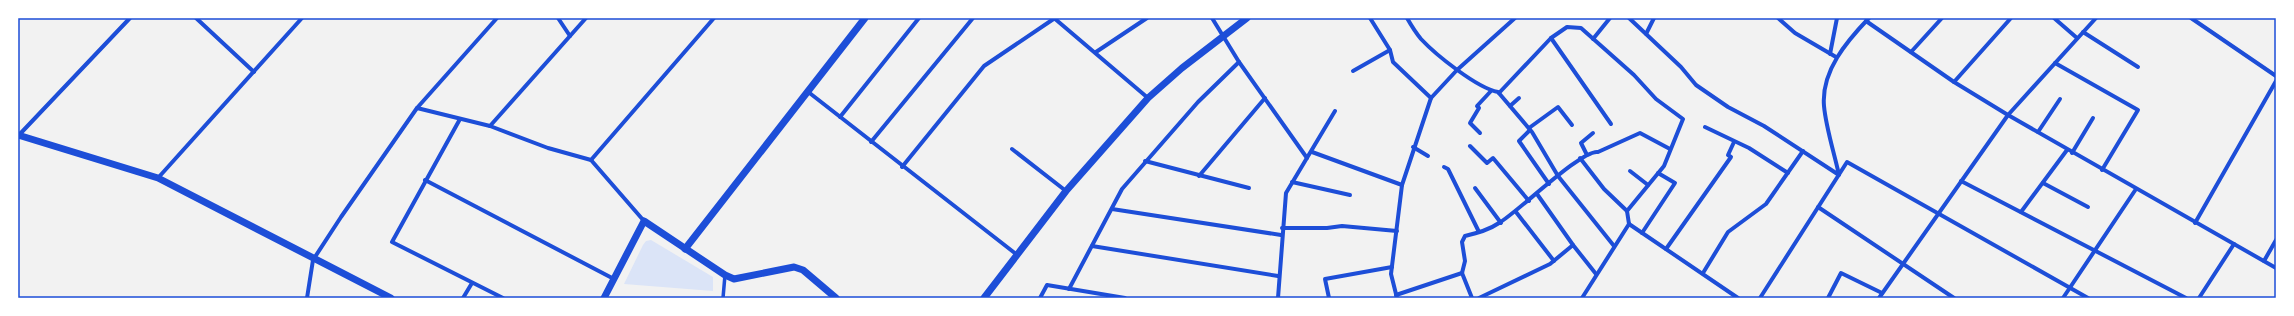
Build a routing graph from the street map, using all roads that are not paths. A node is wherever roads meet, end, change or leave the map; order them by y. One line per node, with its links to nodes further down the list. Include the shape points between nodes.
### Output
1 (130, 18): 73 (street)
2 (196, 18): 46 (street)
3 (302, 18): 46 (street)
4 (497, 18): 59 (street)
5 (558, 18): 32 (street)
6 (586, 18): 32 (street)
7 (714, 18): 88 (street)
8 (865, 18): 50 (street)
9 (919, 18): 62 (street)
10 (973, 18): 74 (street)
11 (1055, 18): 37 (street); 90 (street, via 984,66)
12 (1147, 18): 37 (street)
13 (1212, 18): 30 (street)
14 (1247, 18): 30 (street)
15 (1370, 18): 36 (street)
16 (1407, 18): 45 (street, via 1421,38)
17 (1515, 18): 45 (street)
18 (1610, 18): 35 (street)
19 (1629, 18): 31 (street)
20 (1654, 18): 31 (street)
21 (1778, 18): 39 (street, via 1795,34)
22 (1837, 18): 39 (street)
23 (1942, 18): 38 (street)
24 (2011, 18): 49 (street)
25 (2055, 18): 34 (street)
26 (2096, 18): 29 (street)
27 (2191, 18): 47 (street)
28 (1868, 19): 38 (street); 40 (street)
29 (2083, 32): 34 (street); 43 (street)
30 (1223, 34): 41 (street); 53 (street)
31 (1646, 34): 82 (street, via 1696,85)
32 (570, 36): 67 (street)
33 (1551, 38): 35 (street, via 1567,26 1581,28); 52 (street); 65 (street)
34 (2077, 38): 42 (street)
35 (1593, 39): 79 (street, via 1634,75 1656,99 1683,119)
36 (1390, 50): 44 (street); 55 (street, via 1393,62)
37 (1096, 52): 53 (street)
38 (1911, 52): 49 (street)
39 (1830, 54): 40 (street)
40 (1836, 58): 96 (street, via 1830,72 1824,105)
41 (1239, 62): 54 (street); 89 (street, via 1198,102)
42 (2055, 62): 61 (street); 92 (street, via 2138,110)
43 (2138, 67)
44 (1353, 70)
45 (1457, 70): 51 (street); 55 (street)
46 (254, 72): 99 (street)
47 (2276, 76)
48 (2276, 81): 123 (street)
49 (1954, 82): 61 (street)
50 (807, 90): 62 (street); 135 (street)
51 (1491, 91): 52 (street); 71 (street, via 1477,106 1480,108 1470,123)
52 (1499, 94): 58 (street)
53 (1148, 98): 110 (street)
54 (1265, 98): 86 (street); 97 (street)
55 (1431, 98): 77 (street)
56 (1519, 98): 58 (street)
57 (2060, 99): 70 (street)
58 (1510, 106): 69 (street)
59 (417, 108): 64 (street); 139 (street)
60 (1335, 111): 81 (street)
61 (2008, 115): 70 (street); 101 (street)
62 (840, 117): 74 (street)
63 (2093, 118): 83 (street)
64 (460, 119): 67 (street); 100 (street)
65 (1611, 124)
66 (1572, 125): 69 (street, via 1558,107)
67 (490, 126): 88 (street, via 548,148)
68 (1705, 127): 75 (street, via 1733,139)
69 (1530, 129): 98 (street); 104 (street, via 1520,141)
70 (2038, 132): 80 (street)
71 (1480, 133)
72 (1593, 133): 84 (street, via 1581,143)
73 (18, 135): 99 (street)
74 (871, 142): 90 (street)
75 (1734, 142): 95 (street, via 1749,148); 136 (street, via 1728,155 1731,157)
76 (1470, 146): 113 (street, via 1487,163 1494,158)
77 (1413, 147): 85 (street); 105 (street)
78 (1012, 149): 110 (street)
79 (1670, 149): 84 (street, via 1640,133); 94 (street, via 1664,166)
80 (2067, 150): 83 (street); 103 (street)
81 (1312, 152): 86 (street); 105 (street)
82 (1803, 152): 95 (street); 96 (street)
83 (2072, 153): 92 (street)
84 (1587, 155): 87 (street)
85 (1428, 156)
86 (1307, 158): 102 (street)
87 (1580, 158): 98 (street); 118 (street, via 1604,189)
88 (591, 160): 121 (street)
89 (1145, 161): 97 (street); 116 (street, via 1122,189)
90 (902, 167): 138 (street)
91 (1444, 167): 127 (street, via 1448,169)
92 (2102, 170): 109 (street)
93 (1630, 171): 106 (street)
94 (1658, 173): 106 (street); 128 (street, via 1675,183)
95 (1788, 173): 146 (street, via 1766,204 1728,232)
96 (1839, 175): 114 (street); 120 (street, via 1847,162)
97 (1199, 176): 107 (street)
98 (1558, 176): 104 (street); 134 (street)
99 (158, 178): 139 (street)
100 (425, 180): 150 (street); 151 (street, via 392,242)
101 (1961, 181): 119 (street); 120 (street)
102 (1292, 182): 112 (street); 125 (street, via 1286,193)
103 (2043, 183): 115 (street); 119 (street)
104 (1549, 184): 111 (street)
105 (1402, 185): 126 (street)
106 (1648, 185): 118 (street)
107 (1250, 188)
108 (1474, 188): 122 (street)
109 (2136, 189): 123 (street); 137 (street)
110 (1066, 192): 138 (street)
111 (1537, 194): 113 (street); 132 (street)
112 (1350, 195)
113 (1529, 201): 117 (street)
114 (1818, 207): 142 (street); 172 (street)
115 (2088, 207)
116 (1112, 209): 129 (street); 133 (street)
117 (1516, 212): 122 (street); 140 (street)
118 (1627, 212): 124 (street)
119 (2021, 212): 137 (street)
120 (1938, 214): 142 (street); 152 (street)
121 (644, 222): 135 (street); 150 (street)
122 (1501, 223): 127 (street)
123 (2196, 223): 131 (street)
124 (1629, 224): 128 (street); 134 (street)
125 (1282, 228): 126 (street, via 1342,226); 129 (street)
126 (1397, 231): 143 (street)
127 (1479, 232): 145 (street, via 1465,236 1462,242 1465,260)
128 (1642, 233): 136 (street)
129 (1281, 235): 149 (street)
130 (2276, 240): 141 (street)
131 (2234, 244): 141 (street); 179 (street)
132 (1573, 245): 140 (street); 147 (street)
133 (1092, 246): 149 (street); 153 (street)
134 (1614, 246): 147 (street)
135 (685, 249): 148 (street)
136 (1666, 249): 146 (street)
137 (2095, 250): 152 (street); 178 (street)
138 (1016, 254): 163 (street)
139 (313, 260): 156 (street); 157 (street)
140 (1554, 261): 169 (street)
141 (2264, 261): 144 (street)
142 (1902, 263): 154 (street); 175 (street)
143 (1392, 267): 155 (street, via 1391,274); 167 (street, via 1325,279)
144 (2276, 268)
145 (1462, 273): 155 (street); 168 (street)
146 (1702, 273): 171 (street)
147 (1596, 274): 170 (street)
148 (725, 276): 161 (street); 162 (street, via 734,279 794,267 803,270)
149 (1278, 276): 166 (street)
150 (614, 279): 160 (street)
151 (472, 283): 158 (street); 159 (street)
152 (2070, 288): 176 (street); 177 (street)
153 (1069, 289): 164 (street, via 1047,286); 165 (street)
154 (1882, 293): 173 (street, via 1841,274); 174 (street)
155 (1397, 296)
156 (307, 298)
157 (391, 298)
158 (463, 298)
159 (503, 298)
160 (604, 298)
161 (722, 298)
162 (836, 298)
163 (984, 298)
164 (1040, 298)
165 (1125, 298)
166 (1278, 298)
167 (1329, 298)
168 (1472, 298)
169 (1479, 298)
170 (1582, 298)
171 (1738, 298)
172 (1760, 298)
173 (1828, 298)
174 (1879, 298)
175 (1954, 298)
176 (2064, 298)
177 (2088, 298)
178 (2186, 298)
179 (2200, 298)

